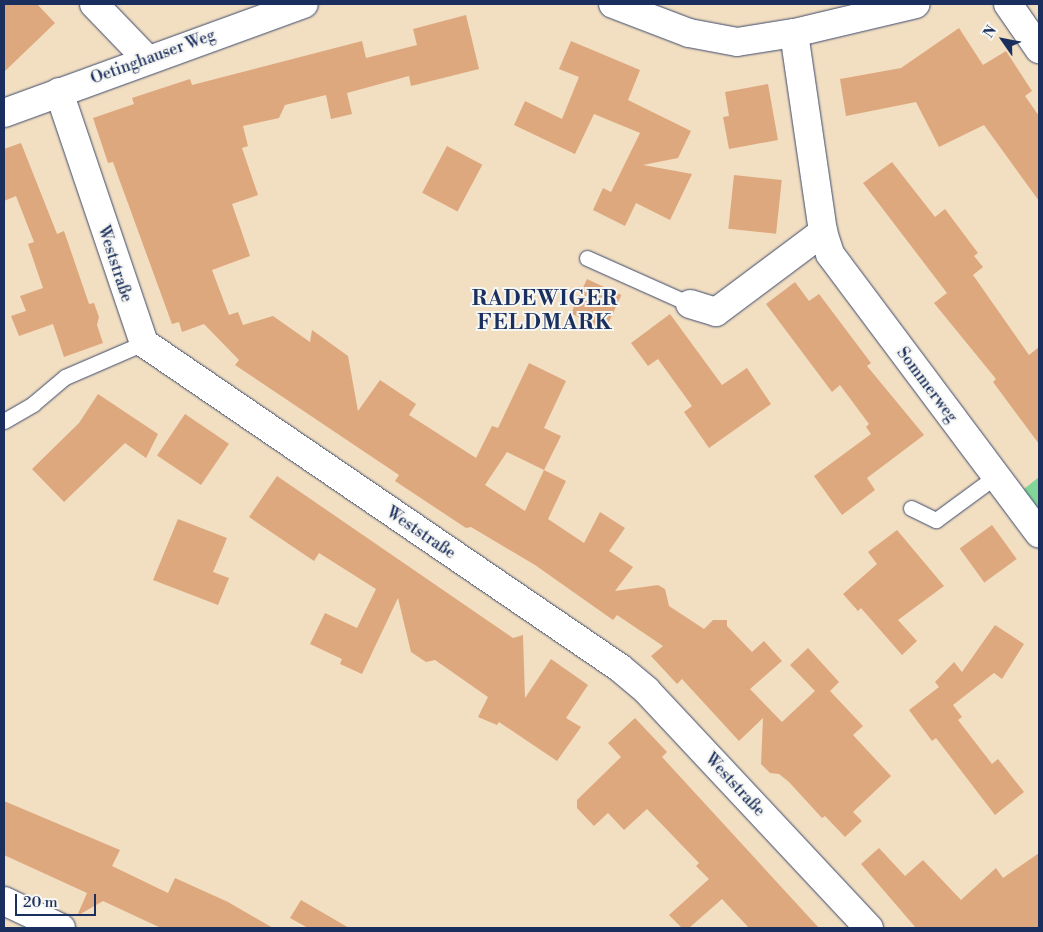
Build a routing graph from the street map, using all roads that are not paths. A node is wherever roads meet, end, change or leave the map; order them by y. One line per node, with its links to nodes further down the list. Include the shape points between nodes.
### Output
1 (94, 4): 8 (street)
2 (304, 4): 8 (street, Oetinghauser Weg)
3 (613, 4): 6 (street, via 719,40 737,42)
4 (916, 4): 6 (street)
5 (1008, 4): 7 (street)
6 (794, 33): 11 (street, Sommerweg)
7 (1039, 49)
8 (147, 59): 9 (street, Oetinghauser Weg)
9 (58, 92): 10 (street, Oetinghauser Weg); 14 (street, Weststraße)
10 (4, 113)
11 (823, 232): 13 (street, via 716,312); 16 (street, Sommerweg, via 830,254)
12 (587, 258): 13 (lane)
13 (690, 304)
14 (144, 343): 15 (lane, via 66,377 33,404); 21 (street, Weststraße, via 620,668 647,691)
15 (4, 421)
16 (996, 476): 17 (lane, via 936,520); 18 (street, Sommerweg)
17 (911, 508)
18 (1039, 533)
19 (4, 901): 20 (street)
20 (61, 928)
21 (869, 928)

